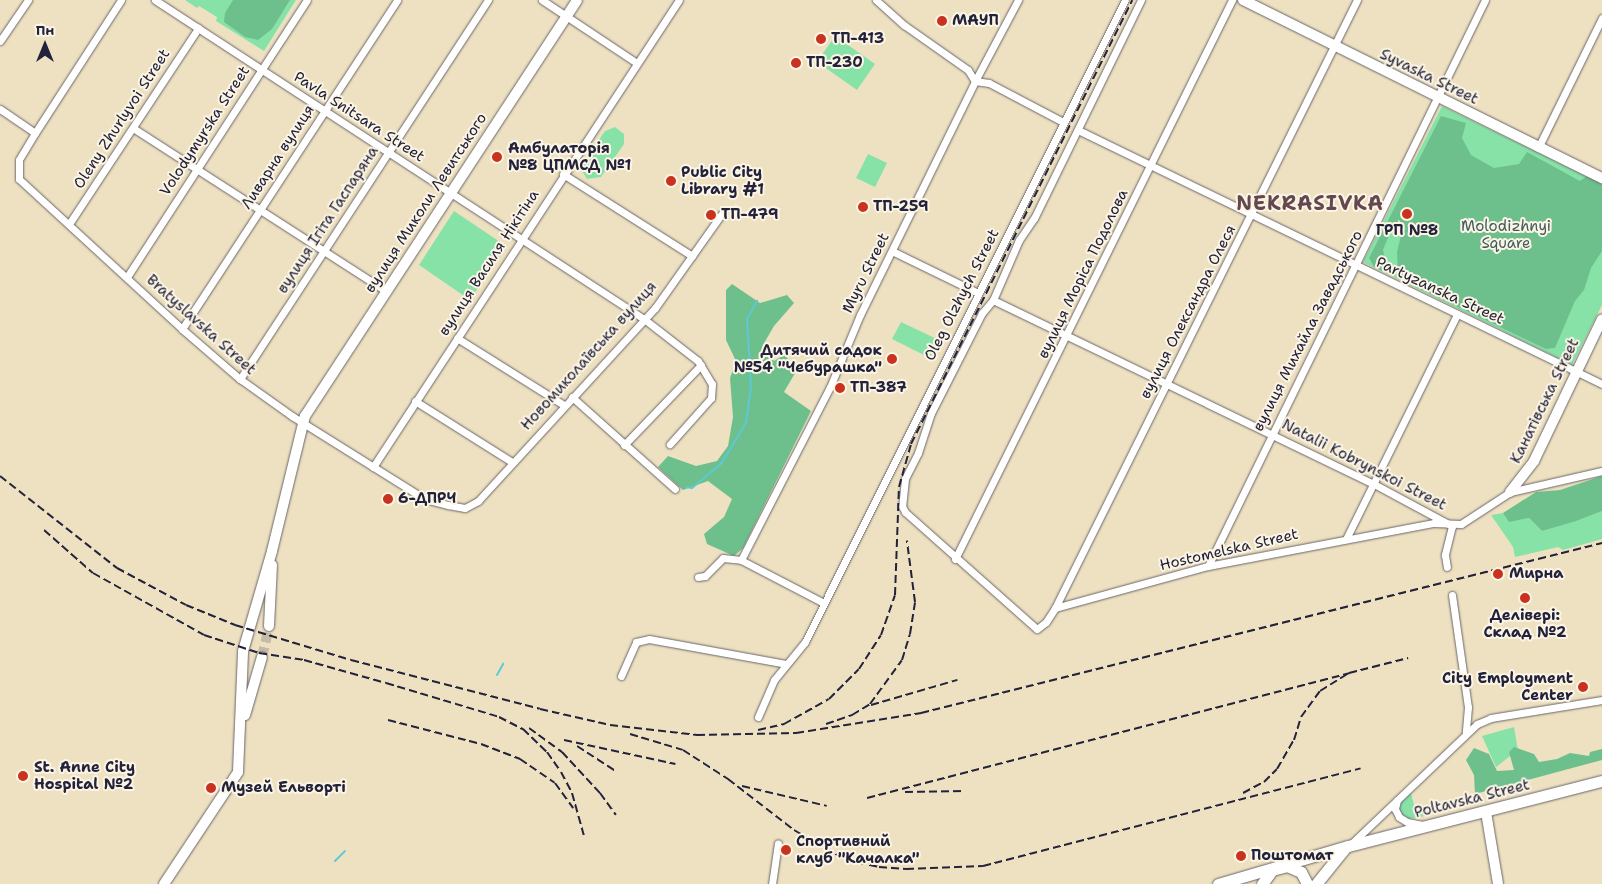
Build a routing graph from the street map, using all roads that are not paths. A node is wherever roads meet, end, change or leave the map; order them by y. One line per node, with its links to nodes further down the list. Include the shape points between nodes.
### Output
1 (28, 0): 21 (street)
2 (121, 0): 32 (street, Bratyslavska Street)
3 (155, 0): 20 (street, Pavla Snitsara Street)
4 (307, 0): 24 (street, Volodymyrska Street)
5 (397, 0): 28 (street, Ливарна вулиця)
6 (488, 0): 34 (street, вулиця Ігіта Гаспаряна)
7 (542, 0): 18 (street)
8 (577, 0): 18 (main road, вулиця Миколи Левитського)
9 (679, 0): 23 (street, вулиця Василя Нікітіна)
10 (876, 0): 25 (street, via 911,31 968,70)
11 (1018, 0): 25 (street, Myru Street)
12 (1125, 0): 29 (street, Oleg Olzhych Street)
13 (1141, 0): 31 (street, Oleg Olzhych Street)
14 (1232, 0): 35 (street, вулиця Моріса Подолова)
15 (1244, 0): 22 (main road, Syvaska Street)
16 (1357, 0): 22 (street, вулиця Олександра Олеся)
17 (1485, 0): 26 (street, вулиця Михайла Завадського)
18 (566, 16): 23 (street); 39 (main road, вулиця Миколи Левитського)
19 (1602, 18): 33 (street)
20 (198, 28): 24 (street, Pavla Snitsara Street); 30 (street, Oleny Zhurlyvoi Street)
21 (0, 41)
22 (1334, 46): 26 (main road, Syvaska Street); 42 (street, вулиця Олександра Олеся)
23 (637, 63): 37 (street, вулиця Василя Нікітіна)
24 (262, 70): 28 (street, Pavla Snitsara Street); 36 (street, Volodymyrska Street)
25 (975, 81): 29 (street, via 989,83); 45 (street, Myru Street)
26 (1438, 98): 33 (main road, Syvaska Street); 48 (street, вулиця Михайла Завадського)
27 (0, 109): 32 (street)
28 (325, 111): 34 (street, Pavla Snitsara Street); 40 (street, Ливарна вулиця)
29 (1063, 122): 51 (street, Oleg Olzhych Street)
30 (133, 128): 36 (street); 43 (street, Oleny Zhurlyvoi Street)
31 (1078, 130): 35 (street, Partyzanska Street); 52 (street, Oleg Olzhych Street, via 1034,218 1019,240)
32 (35, 134): 43 (street, Bratyslavska Street, via 19,160 18,175)
33 (1538, 148): 38 (main road, Syvaska Street)
34 (390, 152): 39 (street, Pavla Snitsara Street); 46 (street, вулиця Ігіта Гаспаряна)
35 (1151, 167): 42 (street, Partyzanska Street); 57 (street, вулиця Моріса Подолова)
36 (196, 169): 40 (street); 49 (street, Volodymyrska Street)
37 (563, 174): 44 (street, вулиця Василя Нікітіна); 47 (street)
38 (1602, 178)
39 (451, 194): 44 (street, Pavla Snitsara Street); 50 (main road, вулиця Миколи Левитського)
40 (261, 210): 46 (street); 56 (street, Ливарна вулиця)
41 (723, 212): 47 (street, Новомиколаївська вулиця)
42 (1252, 215): 48 (street, Partyzanska Street); 62 (street, вулиця Олександра Олеся)
43 (69, 224): 49 (street, Bratyslavska Street)
44 (519, 240): 54 (street, Pavla Snitsara Street); 58 (street, вулиця Василя Нікітіна)
45 (892, 251): 51 (street); 82 (street, Myru Street, via 830,387)
46 (323, 253): 50 (street); 61 (street, вулиця Ігіта Гаспаряна)
47 (692, 256): 54 (street, Новомиколаївська вулиця)
48 (1358, 266): 53 (street, Partyzanska Street); 68 (street, вулиця Михайла Завадського)
49 (127, 277): 56 (street, Bratyslavska Street)
50 (386, 291): 67 (main road, вулиця Миколи Левитського)
51 (978, 293): 87 (street, Oleg Olzhych Street)
52 (993, 300): 57 (street, Natalii Kobrynskoi Street); 81 (street, Oleg Olzhych Street, via 982,313 932,413 918,453 904,479 902,506 905,512)
53 (1458, 314): 60 (street, Partyzanska Street); 74 (street)
54 (644, 319): 59 (street, Pavla Snitsara Street); 64 (street, Новомиколаївська вулиця)
55 (1602, 319): 60 (main road, Канатівська Street)
56 (182, 329): 61 (street, Bratyslavska Street)
57 (1068, 335): 62 (street, Natalii Kobrynskoi Street); 81 (street, вулиця Моріса Подолова)
58 (457, 338): 65 (street, вулиця Василя Нікітіна); 66 (street)
59 (701, 365): 69 (street, Pavla Snitsara Street, via 712,384 711,398); 70 (street)
60 (1577, 371): 63 (street, Partyzanska Street); 76 (main road, Канатівська Street, via 1534,461)
61 (240, 379): 67 (street, Bratyslavska Street)
62 (1168, 382): 68 (street, Natalii Kobrynskoi Street); 88 (street, вулиця Олександра Олеся)
63 (1602, 384)
64 (572, 397): 66 (street, Новомиколаївська вулиця); 70 (street)
65 (415, 401): 71 (street); 72 (street, вулиця Василя Нікітіна)
66 (564, 405): 71 (street, Новомиколаївська вулиця)
67 (302, 423): 72 (street, Bratyslavska Street); 80 (main road, вулиця Миколи Левитського)
68 (1271, 433): 74 (street, Natalii Kobrynskoi Street); 83 (street, вулиця Михайла Завадського)
69 (670, 444)
70 (624, 445): 75 (street)
71 (512, 462): 77 (street, Новомиколаївська вулиця, via 478,502)
72 (373, 467): 77 (street, Bratyslavska Street, via 425,499)
73 (1602, 471): 76 (street, Hostomelska Street)
74 (1374, 484): 78 (street, Natalii Kobrynskoi Street); 79 (street)
75 (675, 489)
76 (1510, 492): 78 (street, Hostomelska Street, via 1478,515)
77 (465, 508)
78 (1452, 526): 79 (street, Hostomelska Street, via 1434,523); 84 (street, via 1444,555)
79 (1346, 538): 83 (street, Hostomelska Street)
80 (272, 551): 89 (main road); 95 (main road, via 243,651)
81 (955, 559): 88 (street, via 1037,629)
82 (741, 560): 85 (street, via 723,558 705,576); 87 (street)
83 (1208, 566): 88 (street, Hostomelska Street)
84 (1447, 567)
85 (698, 577)
86 (1452, 595): 96 (street, via 1468,707)
87 (824, 603): 91 (street, Oleg Olzhych Street, via 805,642)
88 (1055, 608)
89 (269, 626)
90 (262, 657): 95 (main road)
91 (786, 664): 92 (street, via 649,639 636,642); 94 (street, Oleg Olzhych Street, via 763,700)
92 (621, 676)
93 (1602, 700): 96 (street, via 1491,718)
94 (758, 717)
95 (241, 728): 104 (main road, via 240,765 236,778)
96 (1466, 732): 98 (street)
97 (1602, 782): 99 (main road, Poltavska Street)
98 (1398, 799): 100 (street, via 1396,809 1402,820); 102 (street)
99 (1486, 812): 100 (main road, Poltavska Street); 110 (main road)
100 (1428, 825): 102 (main road, Poltavska Street)
101 (778, 843): 105 (street)
102 (1348, 846): 103 (main road, Poltavska Street); 109 (main road)
103 (1279, 866): 106 (main road, Poltavska Street); 107 (main road, via 1268,873); 108 (main road, via 1296,869)
104 (164, 884)
105 (772, 884)
106 (1218, 884)
107 (1262, 884)
108 (1307, 884)
109 (1316, 884)
110 (1498, 884)

